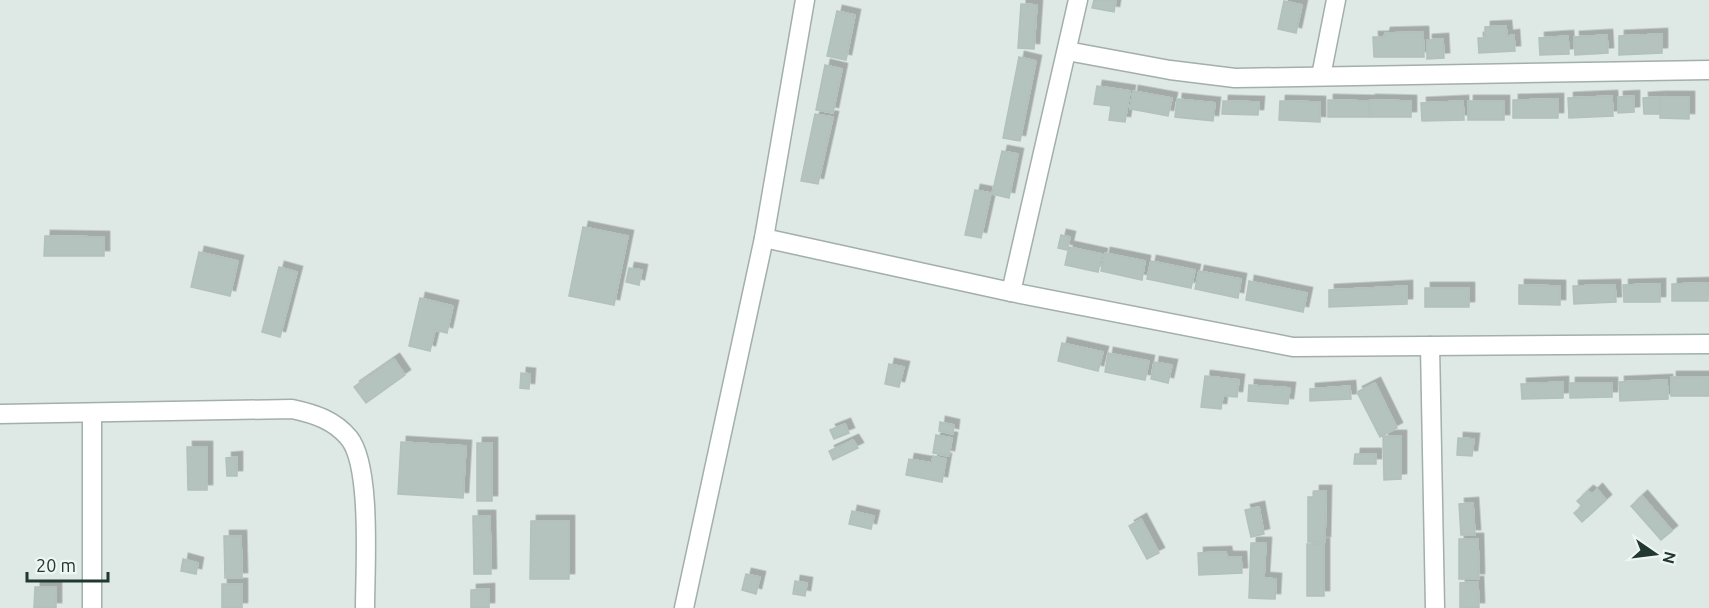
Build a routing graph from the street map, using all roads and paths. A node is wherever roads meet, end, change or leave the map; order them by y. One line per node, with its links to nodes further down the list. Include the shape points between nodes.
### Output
1 (805, 0): 7 (street)
2 (1078, 0): 4 (street)
3 (1336, 0): 6 (street)
4 (1067, 51): 6 (street, via 1200,75); 8 (street)
5 (1709, 70): 6 (street)
6 (1321, 76)
7 (764, 238): 8 (street); 15 (street)
8 (1011, 292): 10 (street, via 1293,347)
9 (1709, 344): 10 (street)
10 (1430, 346): 16 (street)
11 (0, 414): 12 (street)
12 (92, 414): 13 (street); 14 (street, via 292,409 334,423 351,440 361,464)
13 (92, 608)
14 (365, 608)
15 (684, 608)
16 (1435, 608)

